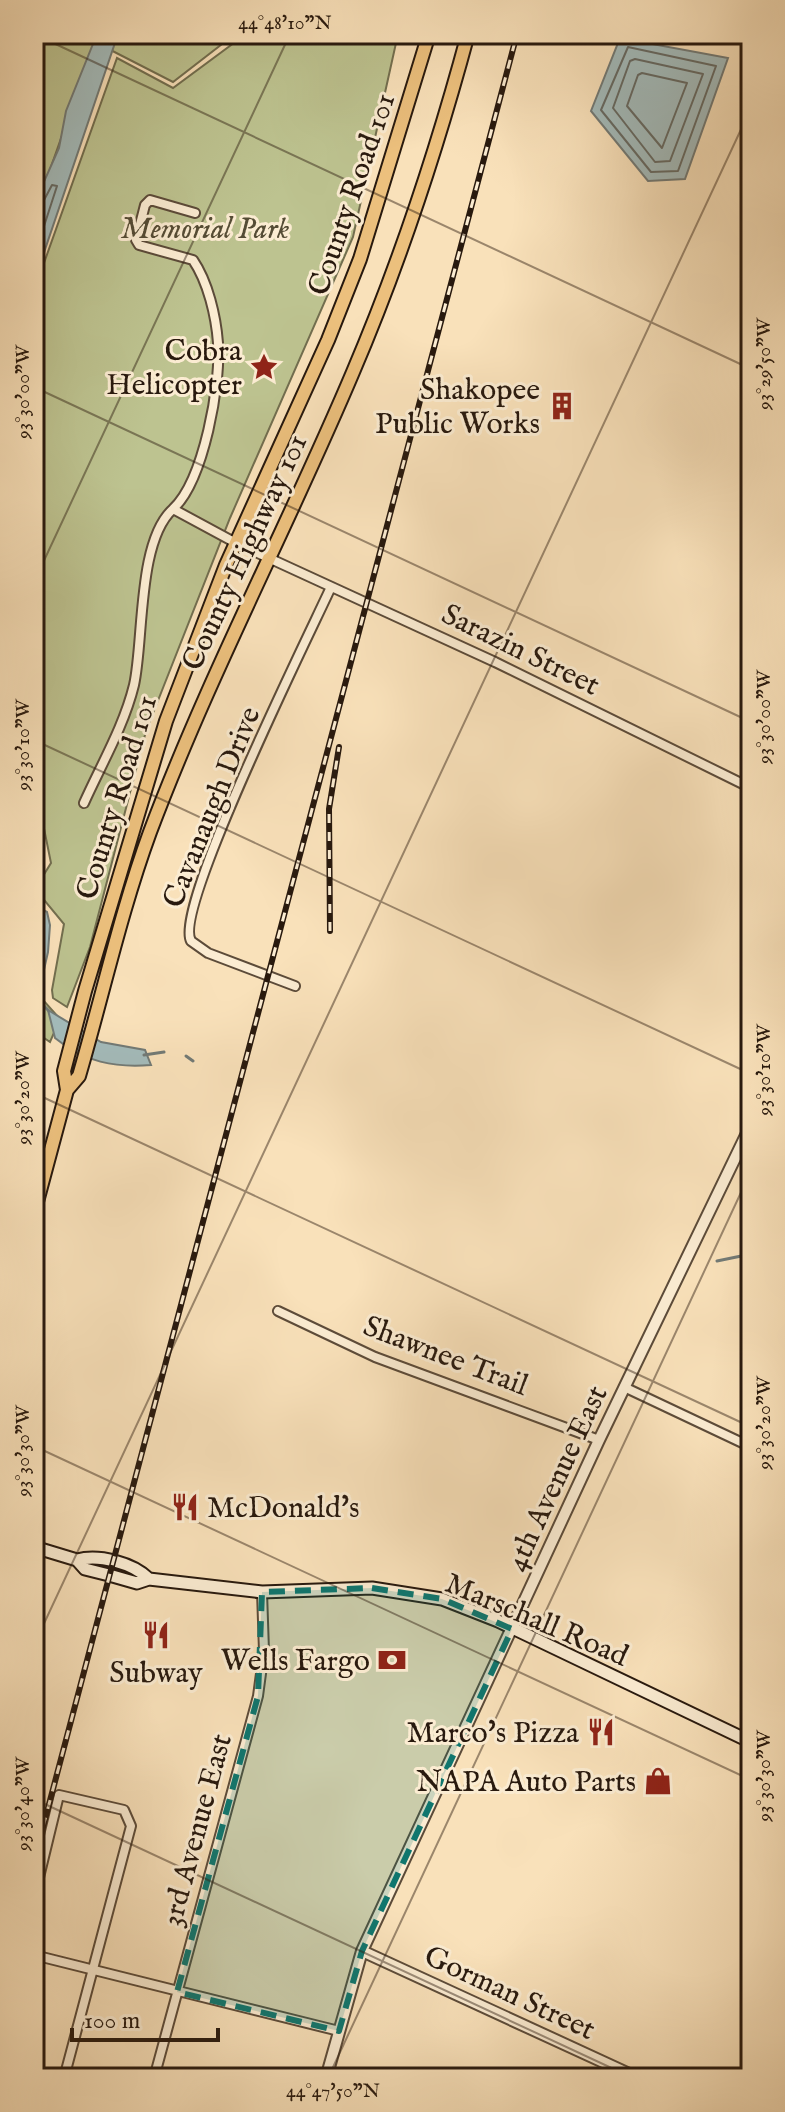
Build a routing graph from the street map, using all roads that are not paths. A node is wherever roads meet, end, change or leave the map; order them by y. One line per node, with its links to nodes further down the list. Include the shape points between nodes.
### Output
1 (429, 34): 5 (main road, County Road 101, via 360,259)
2 (468, 34): 6 (main road, County Highway 101, via 394,273)
3 (195, 213): 4 (street, via 150,200 136,240 193,260 218,339 203,456 190,489)
4 (173, 509): 5 (street, Sarazin Street); 9 (street, via 160,528 141,602 131,694)
5 (236, 543): 6 (street, Sarazin Street); 11 (main road, County Road 101, via 166,721 85,991 64,1071)
6 (270, 556): 7 (street, Sarazin Street); 11 (main road, County Highway 101, via 150,832 82,1066)
7 (331, 587): 8 (street, Sarazin Street); 10 (street, Cavanaugh Drive, via 212,851 188,934 208,953)
8 (751, 788)
9 (84, 803)
10 (295, 986)
11 (67, 1090): 13 (main road)
12 (751, 1125): 15 (street, 4th Avenue East)
13 (34, 1213)
14 (278, 1311): 16 (street, Shawnee Trail, via 375,1357)
15 (624, 1387): 16 (street, 4th Avenue East); 17 (street)
16 (599, 1440): 20 (street, 4th Avenue East)
17 (751, 1447)
18 (34, 1547): 19 (main road, Marschall Road, via 137,1583 149,1579)
19 (262, 1592): 20 (main road, Marschall Road, via 377,1589 442,1599); 26 (street, 3rd Avenue East, via 264,1651 258,1696)
20 (512, 1629): 21 (main road, Marschall Road); 23 (street, 4th Avenue East)
21 (751, 1742)
22 (34, 1898): 25 (street, via 59,1795 124,1810 131,1826)
23 (362, 1951): 27 (street, 4th Avenue East); 31 (street, Gorman Street)
24 (34, 1955): 25 (street)
25 (92, 1970): 26 (street); 28 (street)
26 (177, 1992): 27 (street); 29 (street, 3rd Avenue East)
27 (339, 2031): 30 (street, 4th Avenue East)
28 (64, 2078)
29 (154, 2078)
30 (326, 2078)
31 (638, 2078)

